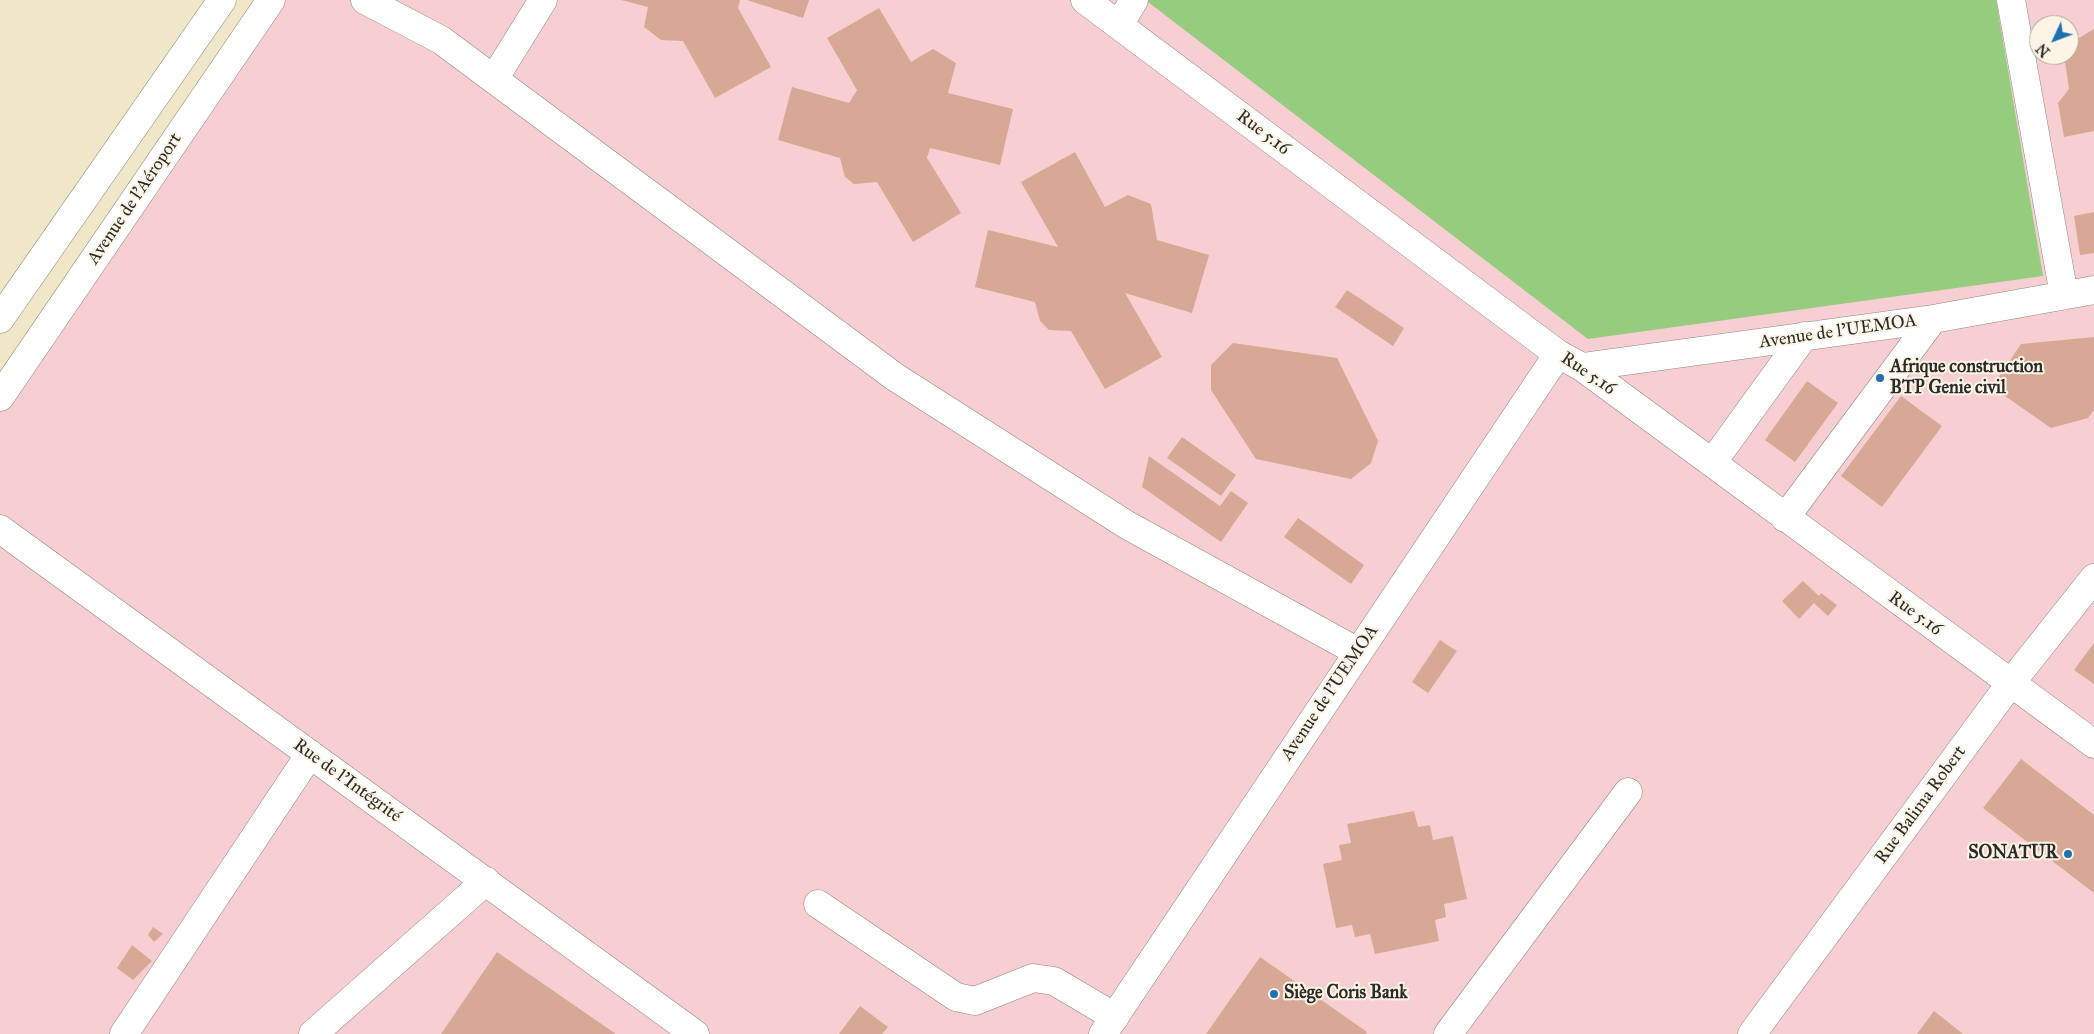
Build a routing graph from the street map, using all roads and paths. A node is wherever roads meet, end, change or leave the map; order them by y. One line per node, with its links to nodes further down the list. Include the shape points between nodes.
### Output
1 (222, 0): 12 (street)
2 (271, 0): 17 (street, Avenue de l'Aéroport)
3 (365, 0): 9 (street, via 441,40)
4 (543, 0): 9 (street)
5 (1085, 0): 8 (street, Rue 5.16)
6 (1134, 0): 8 (street)
7 (2011, 0): 11 (street)
8 (1119, 25): 15 (street, Rue 5.16)
9 (494, 79): 22 (street, via 895,377 1127,525)
10 (2094, 290): 11 (street, Avenue de l'UEMOA)
11 (2064, 295): 13 (street, Avenue de l'UEMOA)
12 (0, 319)
13 (1933, 319): 14 (street, Avenue de l'UEMOA); 19 (street)
14 (1804, 336): 16 (street, Avenue de l'UEMOA); 18 (street)
15 (1558, 354): 16 (street, Rue 5.16); 22 (street, Avenue de l'UEMOA)
16 (1582, 367): 18 (street, Rue 5.16)
17 (0, 397)
18 (1712, 463): 19 (street, Rue 5.16)
19 (1785, 518): 23 (street, Rue 5.16)
20 (0, 529): 25 (street, Rue de l'Intégrité)
21 (2094, 578): 23 (street, Rue Balima Robert)
22 (1358, 652): 29 (street, Avenue de l'UEMOA)
23 (2010, 684): 24 (street, Rue 5.16); 34 (street, Rue Balima Robert)
24 (2094, 744)
25 (310, 754): 27 (street, Rue de l'Intégrité); 30 (street)
26 (1628, 792): 33 (street)
27 (486, 881): 31 (street); 32 (street, Rue de l'Intégrité)
28 (818, 904): 29 (street, via 956,997 975,1001 1033,978 1054,981)
29 (1109, 1025)
30 (124, 1034)
31 (313, 1034)
32 (694, 1034)
33 (1448, 1034)
34 (1752, 1034)

